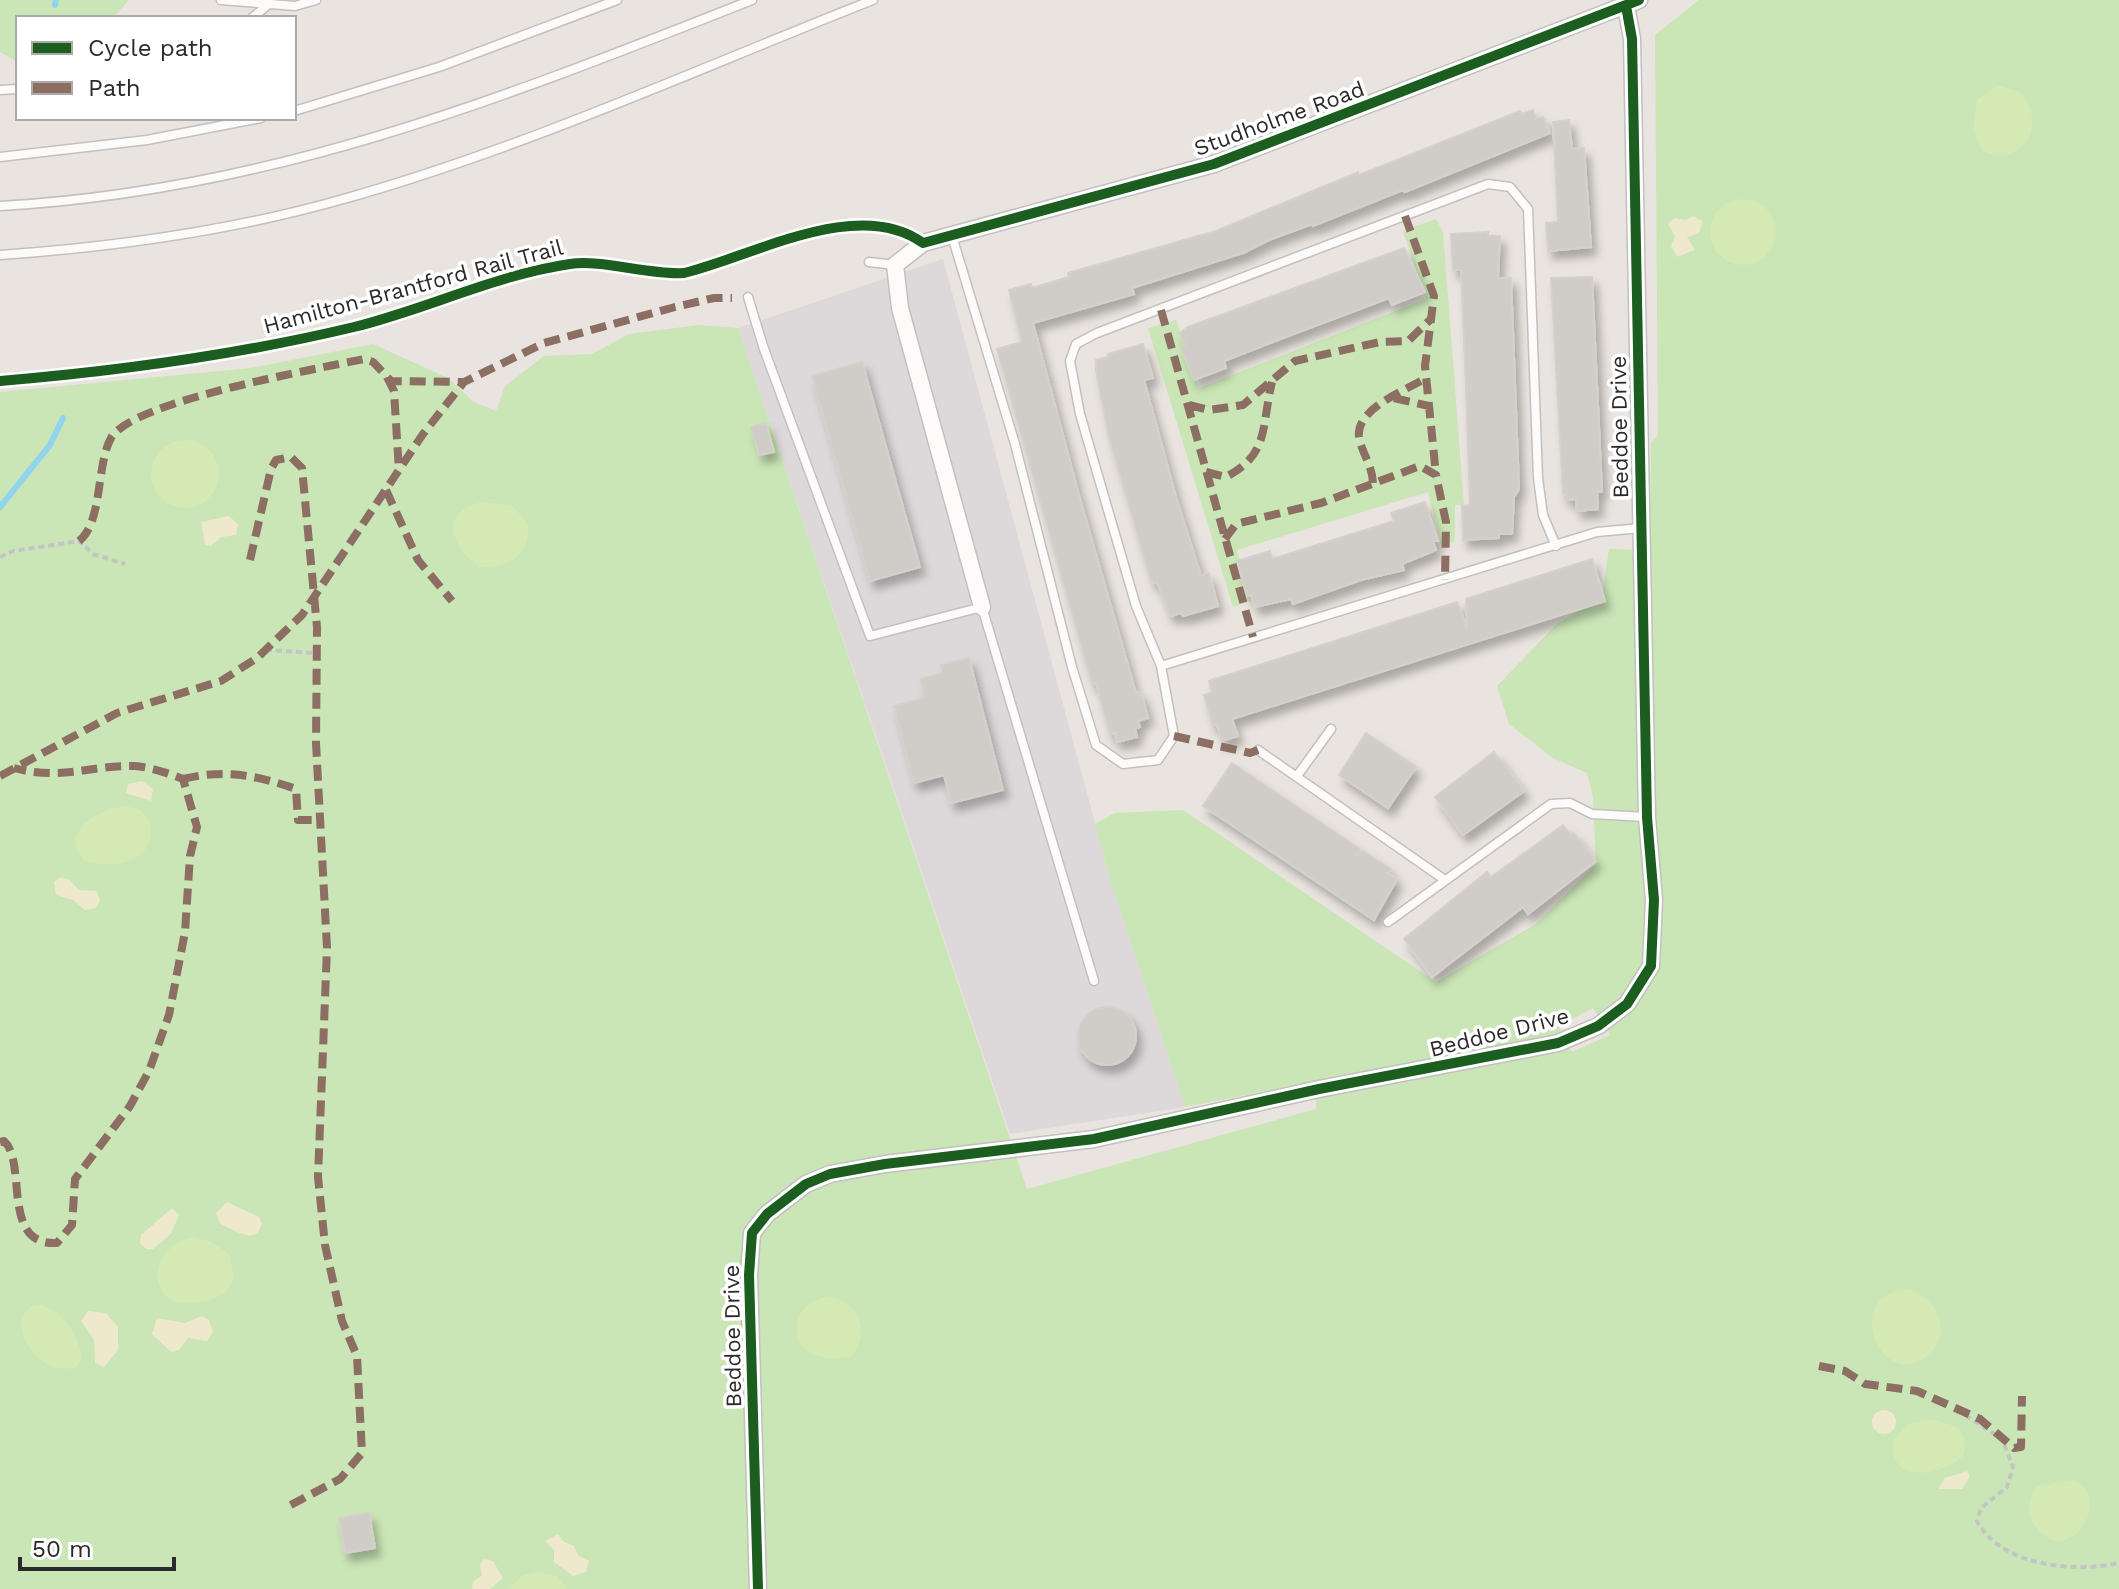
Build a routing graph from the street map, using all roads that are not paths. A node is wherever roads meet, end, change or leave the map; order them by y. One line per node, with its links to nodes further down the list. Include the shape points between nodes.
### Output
1 (221, 0): 6 (lane)
2 (316, 0): 6 (lane, via 295,6)
3 (617, 0): 9 (lane, via 439,67)
4 (752, 0): 12 (lane, via 468,109 326,153 111,195)
5 (873, 0): 14 (lane, via 457,164 338,201 155,238)
6 (271, 2): 8 (lane)
7 (1633, 3): 13 (street, Studholme Road, via 1214,164); 18 (street, Beddoe Drive)
8 (254, 16)
9 (296, 110)
10 (251, 120): 11 (lane, via 147,140)
11 (0, 157)
12 (0, 206)
13 (952, 236): 16 (street, Studholme Road, via 923,243); 21 (lane, via 1096,745 1123,764 1158,760 1174,736)
14 (0, 255)
15 (869, 262): 16 (lane)
16 (895, 265): 20 (street, via 900,308)
17 (748, 297): 20 (lane, via 870,636)
18 (1641, 528): 19 (lane, via 1597,532); 25 (street, Beddoe Drive)
19 (1556, 546): 21 (lane); 21 (lane, via 1543,515 1538,478 1528,209 1510,187 1488,184 1076,344 1070,361 1080,414 1136,606)
20 (982, 607): 28 (lane)
21 (1161, 666)
22 (1331, 729): 24 (lane)
23 (1258, 750): 24 (lane)
24 (1297, 776): 26 (lane)
25 (1647, 817): 26 (lane, via 1592,814 1570,803 1551,804); 29 (street, Beddoe Drive, via 1654,900 1651,966 1627,1004 1598,1026 1544,1046 1094,1139 830,1174 785,1198 752,1233 749,1275)
26 (1445, 880): 27 (lane)
27 (1388, 922)
28 (1094, 981)
29 (758, 1589)

